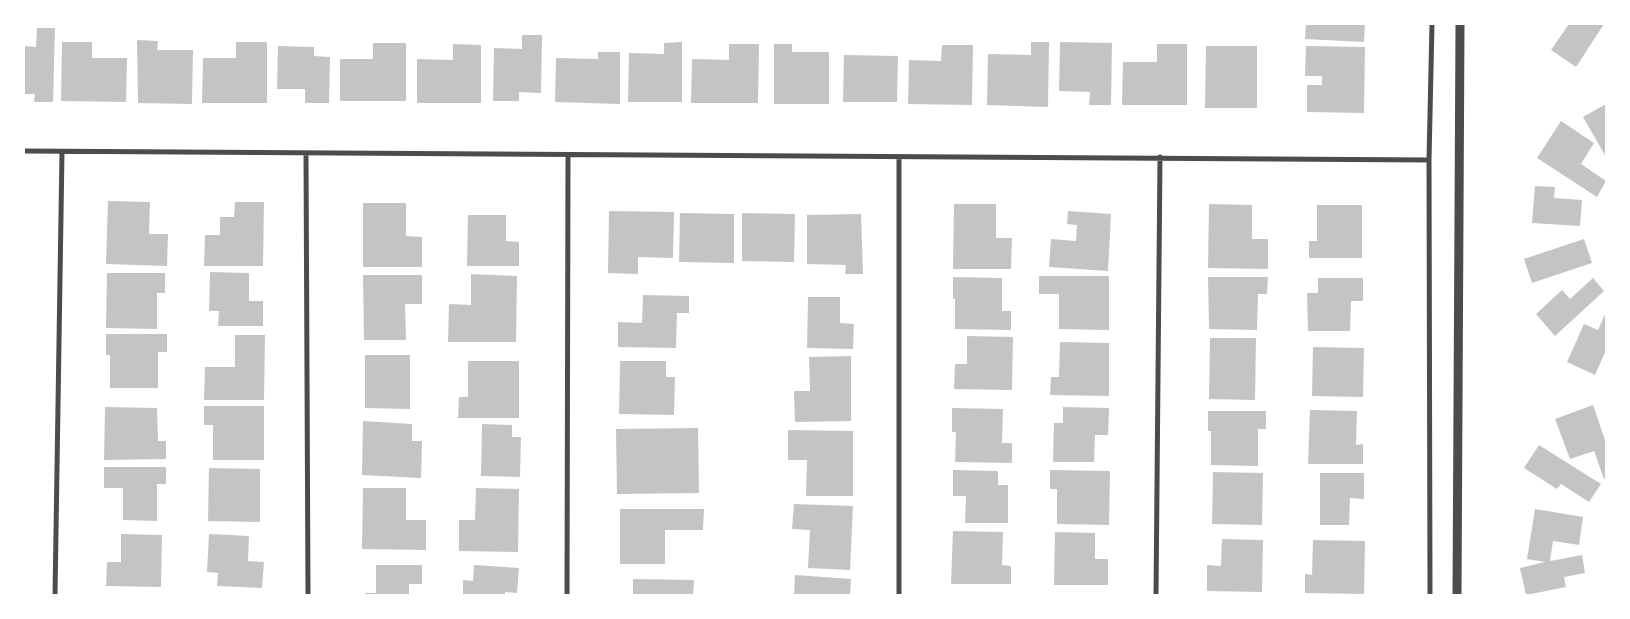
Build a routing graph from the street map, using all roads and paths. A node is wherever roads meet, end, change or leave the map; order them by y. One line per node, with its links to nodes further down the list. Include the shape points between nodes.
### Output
1 (1432, 24): 9 (street)
2 (1460, 24): 16 (street)
3 (24, 152): 4 (street)
4 (62, 152): 5 (street); 10 (street)
5 (306, 154): 6 (street); 11 (street)
6 (568, 155): 7 (street); 12 (street)
7 (899, 158): 8 (street); 13 (street)
8 (1160, 158): 9 (street); 14 (street)
9 (1430, 160): 15 (street)
10 (55, 595)
11 (308, 595)
12 (567, 595)
13 (899, 595)
14 (1156, 595)
15 (1430, 595)
16 (1458, 595)

